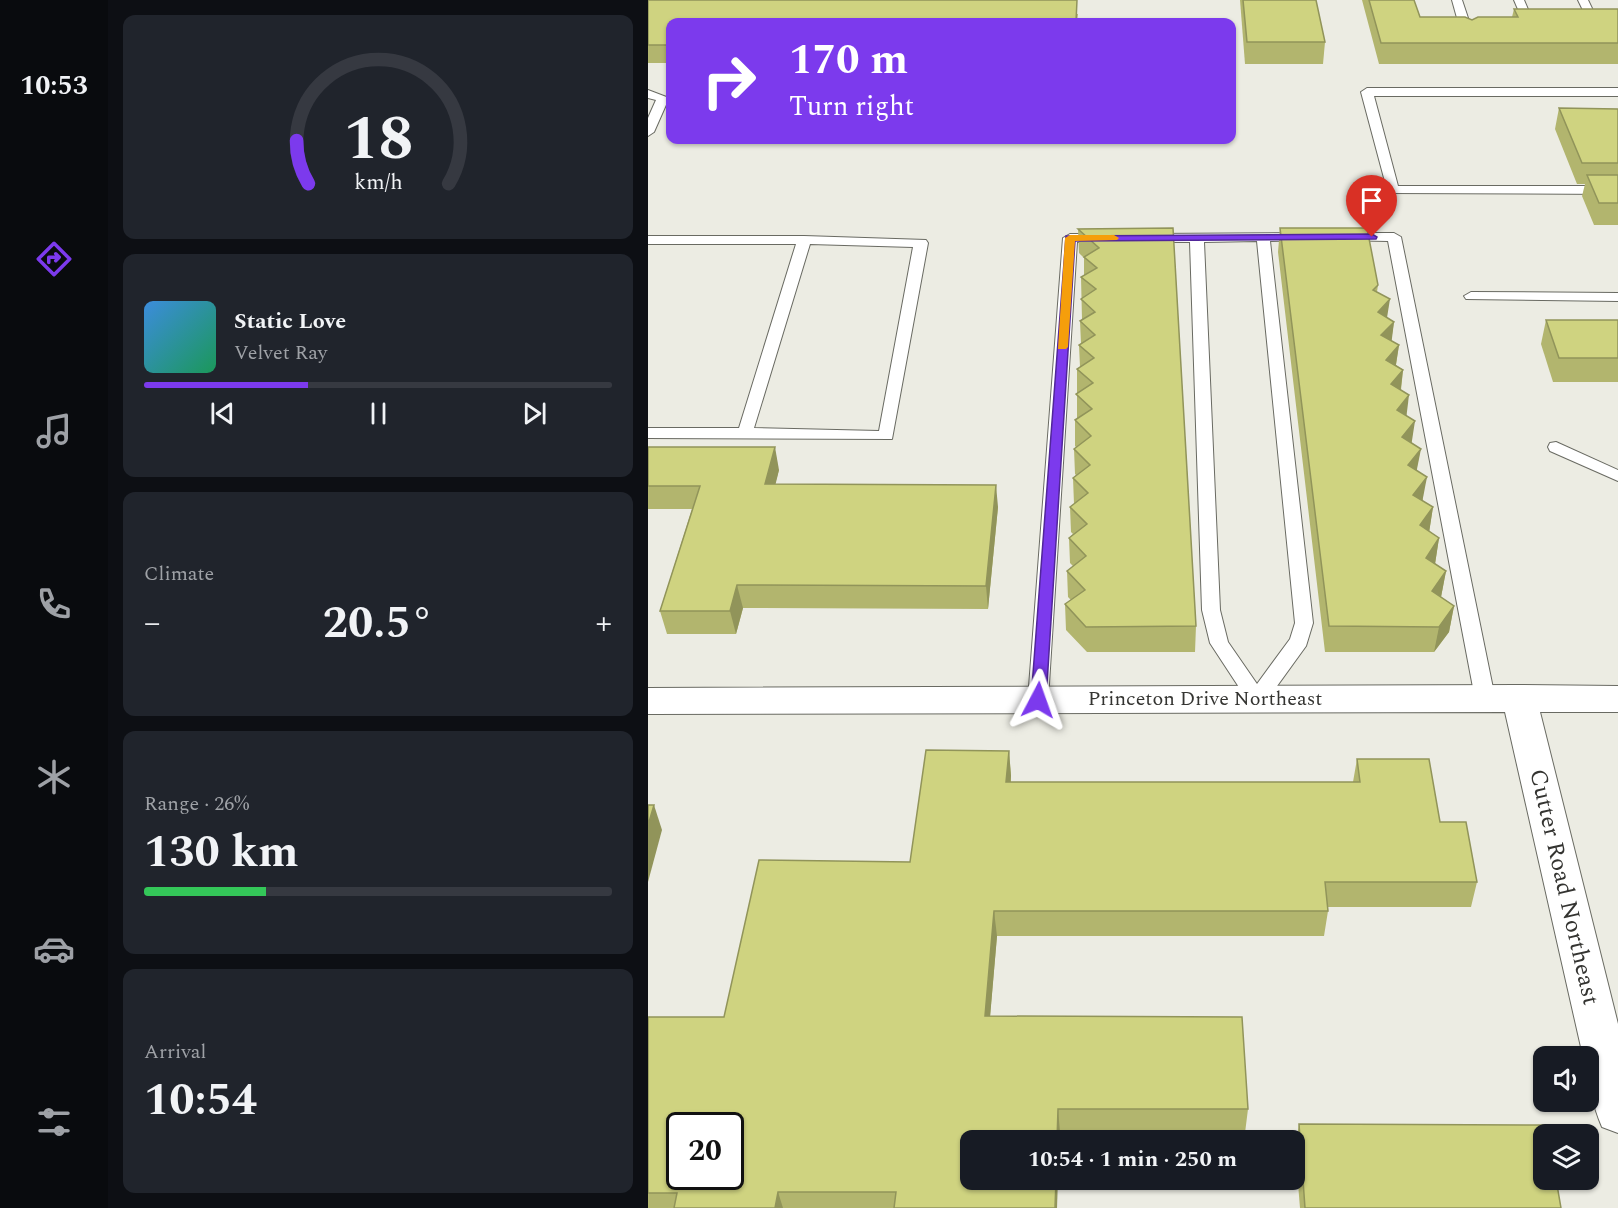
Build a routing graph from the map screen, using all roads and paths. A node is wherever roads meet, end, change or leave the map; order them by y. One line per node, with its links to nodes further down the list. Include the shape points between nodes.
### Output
1 (1457, 0): 6 (lane)
2 (1519, 0): 5 (lane)
3 (1583, 0): 4 (lane)
4 (1595, 25)
5 (1530, 26)
6 (1468, 36)
7 (1618, 92): 10 (lane, via 1367,92 1393,190)
8 (648, 94): 9 (lane, via 663,98)
9 (648, 132)
10 (1618, 190)
11 (1263, 237): 12 (lane); 21 (lane, via 1394,237); 22 (lane, via 1304,623 1299,641)
12 (1197, 238): 22 (lane, via 1211,610 1219,643); 24 (lane, via 1070,238)
13 (648, 240): 14 (lane)
14 (804, 240): 18 (lane); 18 (lane, via 921,243 886,436)
15 (1471, 296): 16 (lane)
16 (1618, 297)
17 (648, 433): 18 (lane)
18 (745, 433)
19 (1556, 447): 20 (lane)
20 (1618, 476)
21 (1502, 698): 22 (street, Princeton Drive Northeast); 23 (street, Princeton Drive Northeast); 26 (street, Cutter Road Northeast)
22 (1257, 699): 24 (street, Princeton Drive Northeast)
23 (1618, 699)
24 (1038, 700): 25 (street, Princeton Drive Northeast)
25 (648, 701)
26 (1618, 1112)

